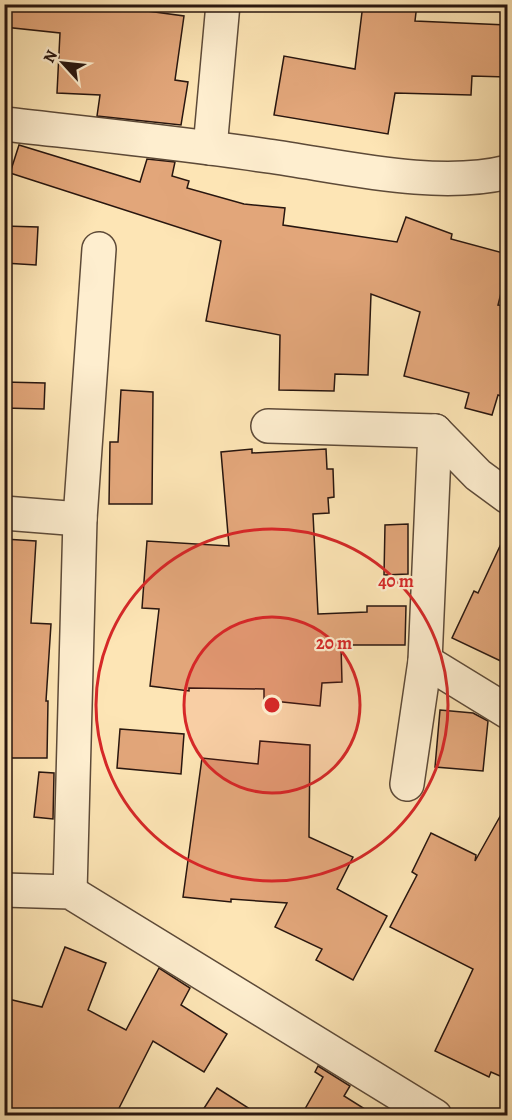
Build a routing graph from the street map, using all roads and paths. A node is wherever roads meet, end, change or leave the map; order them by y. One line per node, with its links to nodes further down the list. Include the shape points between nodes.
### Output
1 (223, 4): 3 (street)
2 (4, 124): 3 (street)
3 (210, 148): 4 (street, via 441,180 487,178)
4 (507, 172)
5 (99, 249): 10 (street)
6 (268, 426): 7 (street)
7 (435, 431): 8 (street); 11 (street)
8 (507, 497)
9 (4, 513): 10 (street)
10 (80, 519): 15 (street)
11 (425, 661): 12 (street); 13 (street)
12 (507, 712)
13 (407, 784)
14 (4, 890): 15 (street)
15 (70, 892): 16 (street)
16 (420, 1112)

